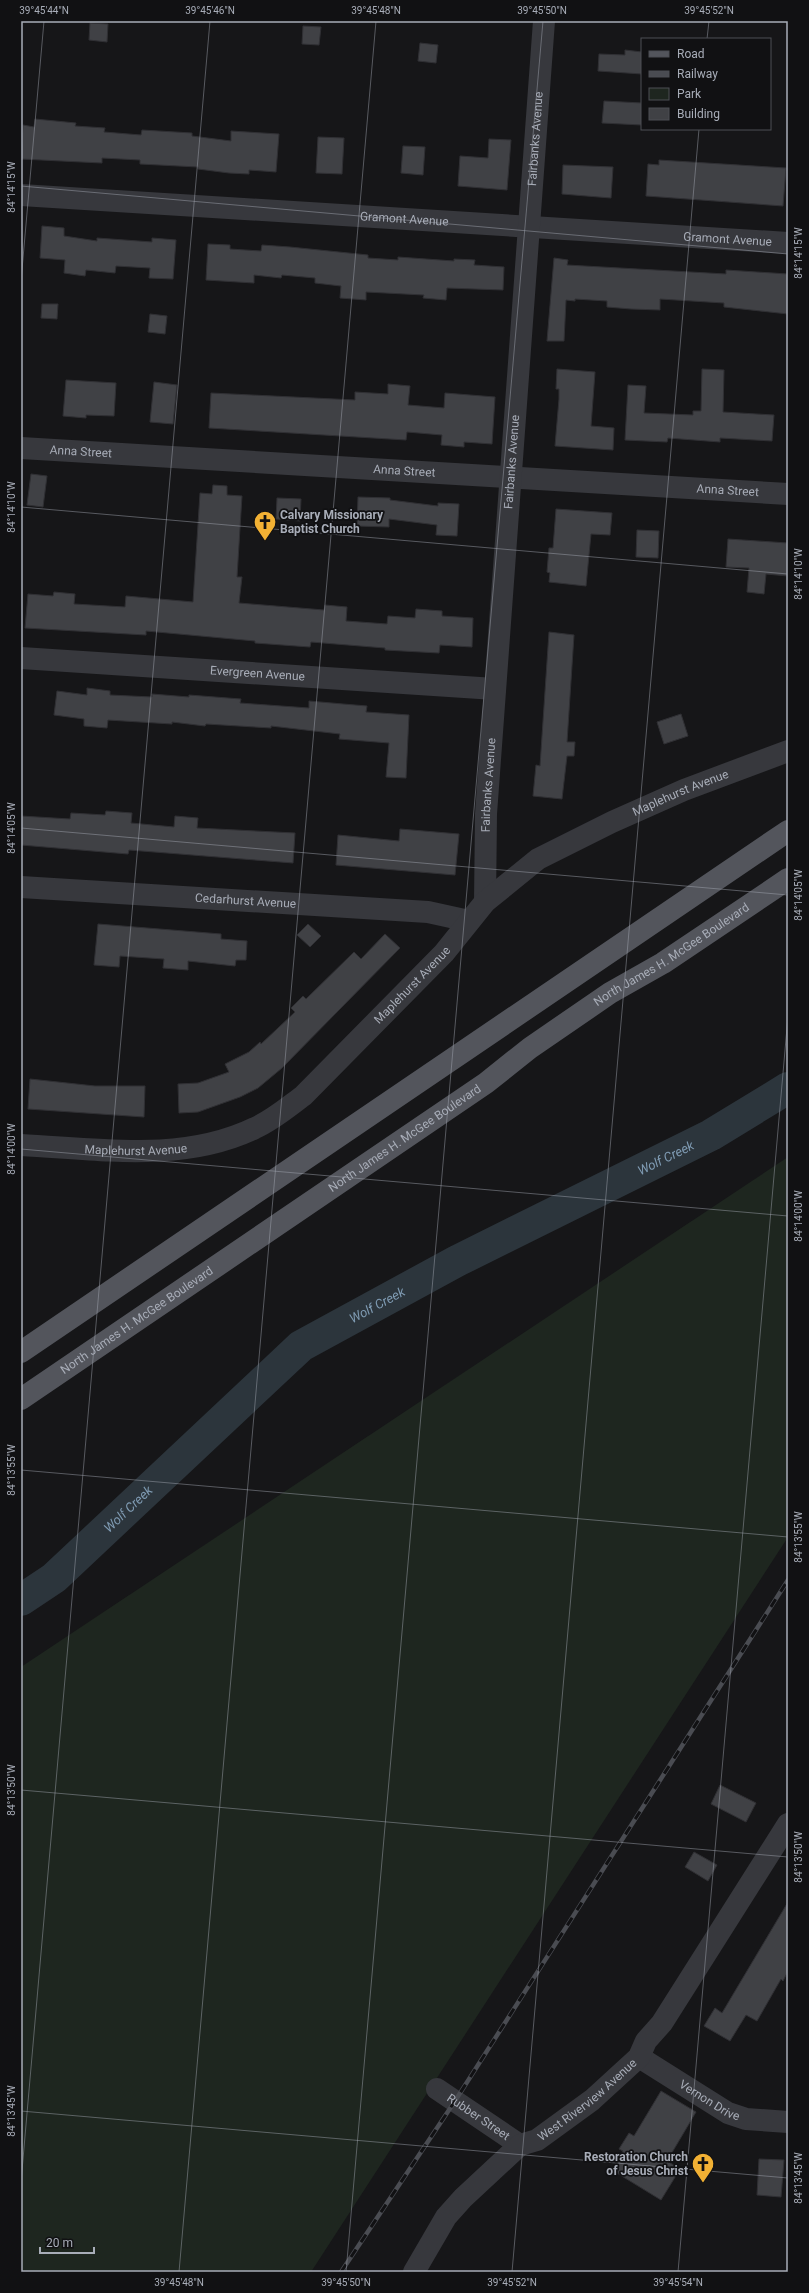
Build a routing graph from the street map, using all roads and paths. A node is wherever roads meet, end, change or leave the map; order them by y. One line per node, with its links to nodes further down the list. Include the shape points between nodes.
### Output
1 (544, 21): 3 (street, Fairbanks Avenue)
2 (21, 195): 3 (street, Gramont Avenue)
3 (529, 227): 4 (street, Gramont Avenue); 6 (street, Fairbanks Avenue)
4 (788, 243)
5 (21, 448): 6 (street, Anna Street)
6 (512, 478): 7 (street, Anna Street); 9 (street, Fairbanks Avenue, via 507,508)
7 (788, 494)
8 (21, 658): 9 (street, Evergreen Avenue)
9 (495, 689): 14 (street, Fairbanks Avenue, via 486,814)
10 (788, 750): 14 (street, Maplehurst Avenue, via 684,790 538,859)
11 (788, 831): 17 (main road)
12 (788, 879): 18 (main road, North James H. McGee Boulevard, via 663,963 610,993 530,1048 486,1083)
13 (21, 887): 15 (street, Cedarhurst Avenue, via 428,912)
14 (485, 902): 15 (street, Maplehurst Avenue)
15 (469, 921): 16 (street, Maplehurst Avenue, via 444,953 303,1096 256,1128 202,1147 166,1151)
16 (21, 1145)
17 (21, 1352)
18 (21, 1399)
19 (788, 1824): 20 (street, West Riverview Avenue, via 662,2023 646,2041)
20 (639, 2057): 22 (street, Vernon Drive, via 728,2113 746,2119); 23 (street, West Riverview Avenue, via 592,2100 537,2140)
21 (437, 2089): 23 (street, Rubber Street)
22 (788, 2122)
23 (520, 2145): 24 (street, West Riverview Avenue, via 446,2217)
24 (414, 2272)

